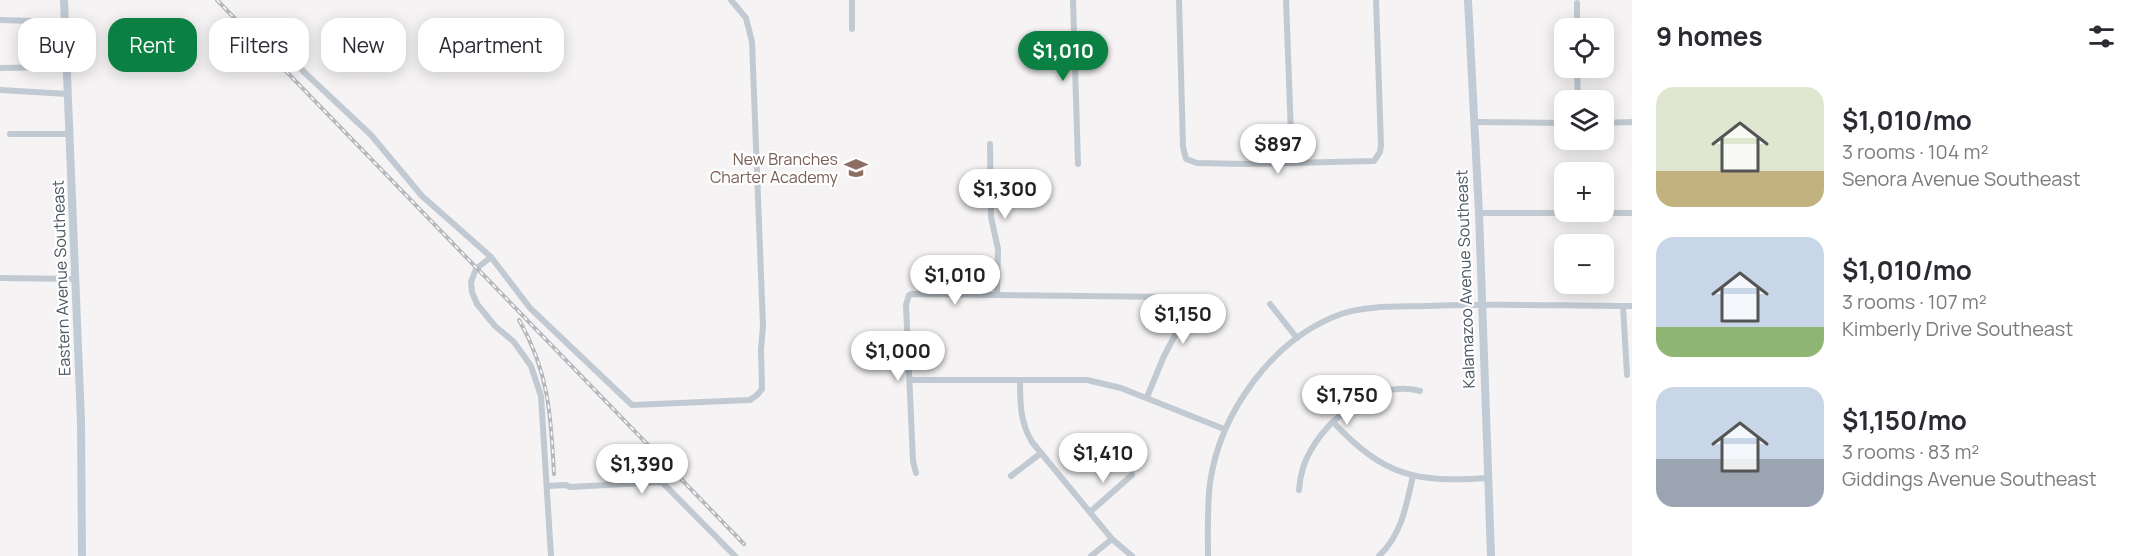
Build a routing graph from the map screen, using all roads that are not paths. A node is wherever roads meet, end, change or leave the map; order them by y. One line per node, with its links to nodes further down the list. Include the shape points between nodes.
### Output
1 (64, 0): 10 (main road, Eastern Avenue Southeast)
2 (731, 0): 32 (street, via 746,18 753,42 763,326 762,389 757,395 740,401 632,405 530,308)
3 (852, 0): 14 (street)
4 (1073, 0): 29 (street)
5 (1179, 0): 28 (street, via 1186,159 1197,163)
6 (1286, 0): 28 (street)
7 (1376, 0): 28 (street, via 1380,152 1374,161)
8 (1468, 0): 21 (main road, Kalamazoo Avenue Southeast)
9 (1577, 3): 11 (street)
10 (65, 18)
11 (1577, 18)
12 (0, 20): 13 (street)
13 (18, 21)
14 (852, 29)
15 (0, 68): 16 (street)
16 (18, 68)
17 (67, 72): 20 (main road, Eastern Avenue Southeast)
18 (304, 72): 32 (street, via 371,135 422,196)
19 (0, 90): 20 (street)
20 (68, 94): 26 (main road, Eastern Avenue Southeast)
21 (1474, 122): 23 (street); 30 (main road, Kalamazoo Avenue Southeast)
22 (1632, 122): 24 (street)
23 (1554, 123)
24 (1614, 123)
25 (10, 134): 26 (street)
26 (70, 134): 34 (main road, Eastern Avenue Southeast)
27 (990, 144): 35 (street, via 992,217 998,249)
28 (1292, 162)
29 (1078, 164)
30 (1479, 213): 31 (street); 37 (main road, Kalamazoo Avenue Southeast)
31 (1632, 213)
32 (491, 257): 54 (street, via 476,269 472,292 477,304 531,366 542,396)
33 (0, 278): 34 (street)
34 (76, 279): 58 (main road, Eastern Avenue Southeast)
35 (997, 295): 42 (street, via 909,295 906,305); 45 (street, via 1181,299 1186,306 1181,324)
36 (1270, 304): 40 (street)
37 (1481, 304): 38 (street); 40 (street, via 1357,310 1330,319); 53 (main road, Kalamazoo Avenue Southeast)
38 (1623, 306): 39 (street); 41 (street)
39 (1632, 306)
40 (1297, 339): 47 (street, via 1255,379)
41 (1627, 375)
42 (910, 380): 43 (street); 49 (street)
43 (1020, 380): 45 (street, via 1087,380); 48 (street, via 1025,430)
44 (1420, 391): 46 (street, via 1402,389 1377,395)
45 (1146, 397): 47 (street)
46 (1333, 422): 52 (street, via 1366,455); 55 (street, via 1310,452)
47 (1224, 429): 63 (street, via 1210,483)
48 (1041, 453): 50 (street); 56 (street)
49 (916, 473)
50 (1011, 476)
51 (1132, 476): 56 (street)
52 (1413, 476): 53 (street, via 1449,481); 64 (street, via 1402,522 1394,540)
53 (1488, 478): 65 (main road, Kalamazoo Avenue Southeast)
54 (548, 486): 59 (street); 60 (street, via 662,482)
55 (1299, 490)
56 (1090, 512): 57 (street)
57 (1112, 539): 61 (street); 62 (street)
58 (82, 556)
59 (551, 556)
60 (735, 556)
61 (1091, 556)
62 (1132, 556)
63 (1208, 556)
64 (1379, 556)
65 (1491, 556)

